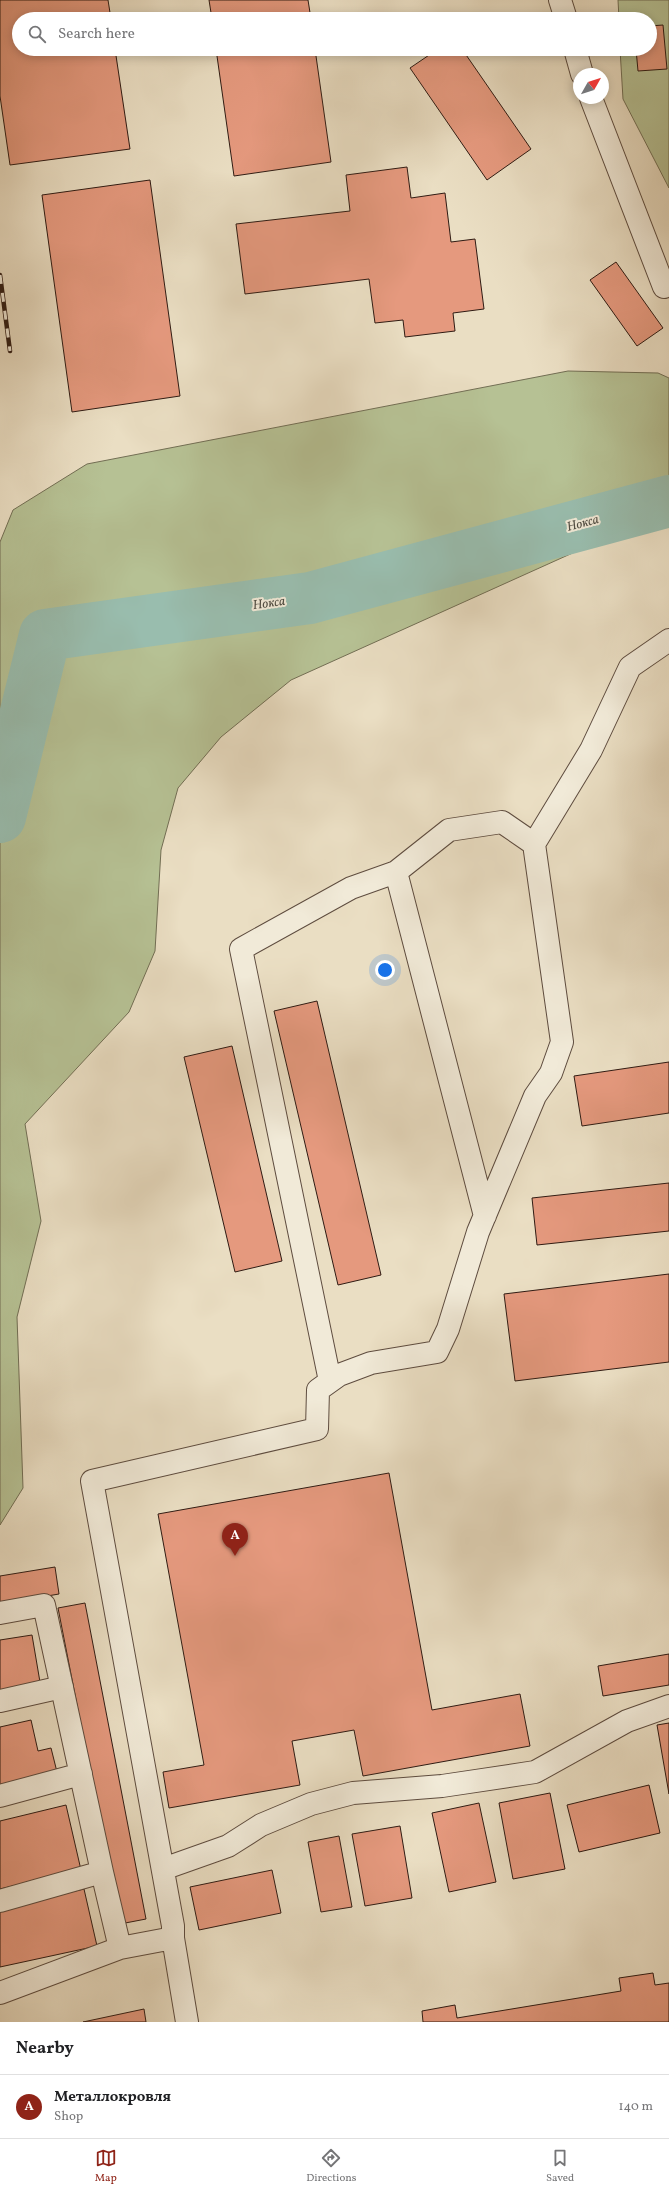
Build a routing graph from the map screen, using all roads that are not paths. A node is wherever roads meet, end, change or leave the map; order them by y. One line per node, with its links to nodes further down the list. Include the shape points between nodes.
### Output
1 (560, 0): 2 (lane)
2 (564, 12)
3 (577, 56): 4 (lane)
4 (580, 68)
5 (593, 104): 6 (lane)
6 (664, 287)
7 (669, 640): 8 (lane, via 630,667 591,750)
8 (534, 844): 9 (lane, via 502,822 449,830); 10 (lane, via 562,1042 551,1073 535,1096)
9 (396, 872): 10 (lane); 11 (lane, via 352,888 241,949)
10 (485, 1216): 11 (lane, via 448,1329 437,1352 371,1363)
11 (330, 1381): 18 (lane, via 318,1390 317,1429 92,1481)
12 (0, 1612): 13 (lane, via 44,1605)
13 (62, 1687): 14 (lane); 16 (lane)
14 (0, 1701)
15 (669, 1706): 18 (lane, via 627,1721 536,1772 442,1786 353,1793 311,1804 261,1825 228,1846)
16 (81, 1774): 17 (lane); 19 (lane)
17 (0, 1796)
18 (163, 1869): 21 (lane)
19 (102, 1872): 20 (lane); 22 (lane)
20 (0, 1901)
21 (173, 1938): 22 (lane); 24 (lane)
22 (120, 1948): 23 (lane)
23 (0, 1993)
24 (188, 2022)

